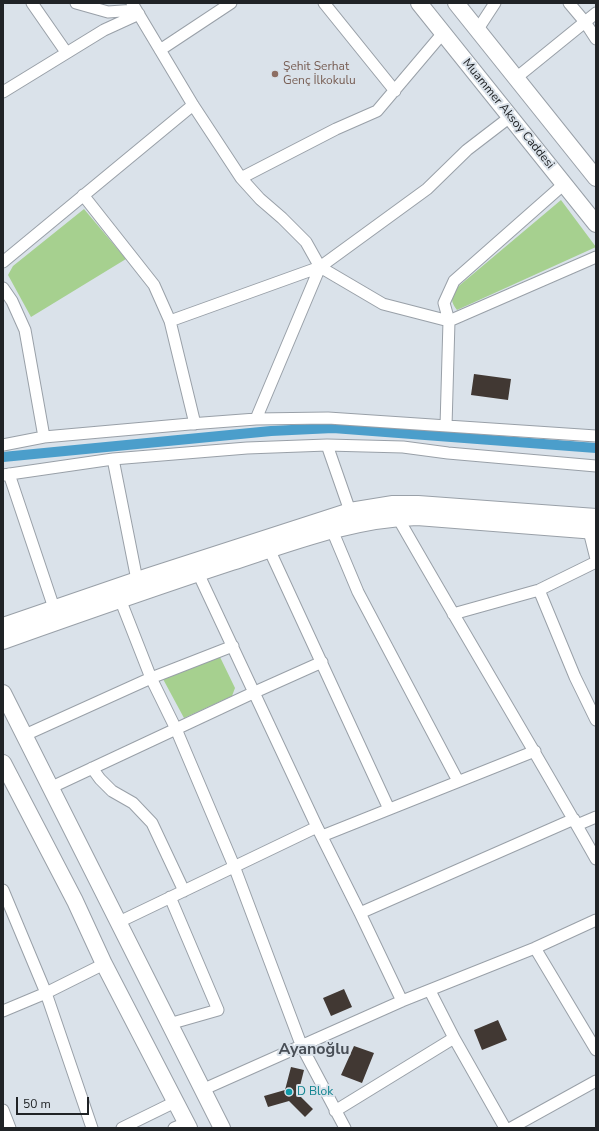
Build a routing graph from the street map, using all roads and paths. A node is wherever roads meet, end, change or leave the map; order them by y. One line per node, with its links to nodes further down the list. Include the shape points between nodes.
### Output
1 (32, 3): 16 (street)
2 (76, 3): 9 (street, via 108,12)
3 (231, 3): 15 (street)
4 (324, 3): 19 (street)
5 (419, 3): 13 (street, Muammer Aksoy Caddesi)
6 (456, 3): 12 (street)
7 (495, 3): 12 (street)
8 (569, 3): 11 (street)
9 (136, 9): 15 (street); 16 (street)
10 (596, 13): 11 (street)
11 (585, 22): 14 (street); 17 (street)
12 (478, 29): 17 (street)
13 (443, 33): 19 (street); 21 (street, Muammer Aksoy Caddesi)
14 (596, 39)
15 (160, 50): 20 (street)
16 (66, 52): 18 (street)
17 (516, 78): 23 (street)
18 (5, 87)
19 (395, 92): 22 (street, via 377,111)
20 (193, 105): 22 (street); 25 (street)
21 (510, 117): 24 (street, Muammer Aksoy Caddesi); 29 (street, via 467,150 427,189)
22 (241, 178): 29 (street, via 306,242)
23 (596, 178)
24 (564, 184): 26 (street, Muammer Aksoy Caddesi); 32 (street, via 454,281 444,303)
25 (83, 195): 28 (street); 31 (street, via 154,285)
26 (596, 224)
27 (596, 257): 32 (street)
28 (3, 262)
29 (320, 267): 31 (street); 32 (street, via 383,304); 33 (street)
30 (3, 288): 37 (street, via 25,330)
31 (170, 321): 34 (street)
32 (449, 321): 35 (street)
33 (256, 419): 34 (street); 35 (street, via 328,418)
34 (195, 424): 37 (street)
35 (446, 426): 36 (street)
36 (596, 436)
37 (44, 437): 38 (street)
38 (3, 445)
39 (327, 445): 40 (street); 41 (street, via 403,447); 43 (street)
40 (113, 458): 42 (street); 51 (street)
41 (596, 466)
42 (6, 474): 54 (street)
43 (350, 511): 45 (street, via 392,504 418,504); 51 (street)
44 (398, 518): 45 (street); 46 (street); 55 (street)
45 (594, 526): 48 (street)
46 (332, 530): 47 (street); 69 (street, via 358,592)
47 (269, 549): 50 (street); 59 (street)
48 (596, 559)
49 (596, 562): 52 (street)
50 (198, 573): 53 (street); 58 (street)
51 (137, 580): 54 (street)
52 (539, 590): 55 (street); 63 (street)
53 (120, 599): 57 (street); 60 (street)
54 (54, 608): 56 (street)
55 (453, 614): 66 (street)
56 (3, 626)
57 (3, 641)
58 (233, 646): 60 (street); 61 (street)
59 (322, 662): 61 (street); 71 (street)
60 (151, 678): 64 (street); 65 (street)
61 (255, 692): 64 (street); 74 (street)
62 (3, 693): 65 (street)
63 (596, 720)
64 (176, 730): 67 (street); 76 (street)
65 (25, 735): 70 (street)
66 (535, 751): 69 (street); 73 (street)
67 (92, 768): 70 (street); 78 (street, via 108,787 133,803 152,822)
68 (5, 774): 84 (street, via 75,901)
69 (458, 781): 71 (street)
70 (52, 787): 82 (street)
71 (389, 809): 74 (street)
72 (596, 817): 73 (street)
73 (575, 822): 75 (street); 80 (street)
74 (319, 832): 76 (street); 80 (street)
75 (596, 858)
76 (234, 866): 78 (street); 91 (street)
77 (3, 890): 86 (street)
78 (184, 891): 79 (street)
79 (170, 897): 82 (street); 89 (street, via 218,1010)
80 (360, 913): 87 (street)
81 (596, 920): 83 (street)
82 (119, 922): 89 (street)
83 (535, 948): 85 (street); 92 (street)
84 (104, 964): 86 (street); 95 (street)
85 (430, 991): 87 (street); 90 (street)
86 (46, 993): 88 (street); 100 (street)
87 (402, 1002): 91 (street)
88 (3, 1011)
89 (169, 1024): 94 (street)
90 (454, 1038): 97 (street); 104 (street)
91 (302, 1046): 94 (street); 97 (street)
92 (596, 1050)
93 (596, 1081): 105 (street)
94 (202, 1090): 102 (street)
95 (175, 1102): 98 (street); 101 (street)
96 (3, 1110): 99 (street)
97 (335, 1111): 103 (street)
98 (183, 1126)
99 (10, 1128)
100 (92, 1128)
101 (122, 1128)
102 (222, 1128)
103 (345, 1128)
104 (505, 1128)
105 (511, 1128)

